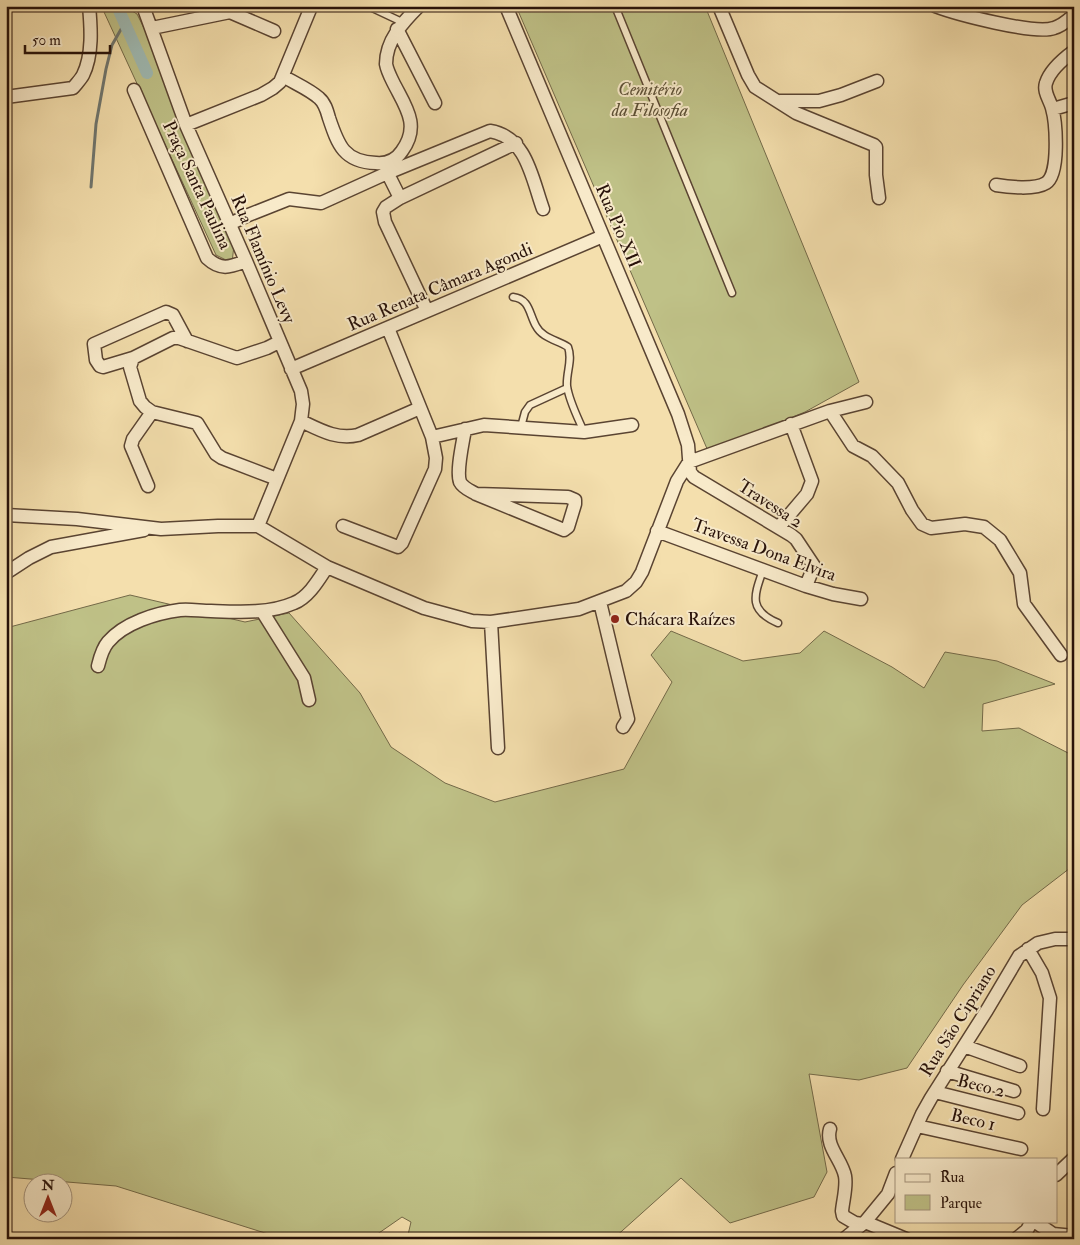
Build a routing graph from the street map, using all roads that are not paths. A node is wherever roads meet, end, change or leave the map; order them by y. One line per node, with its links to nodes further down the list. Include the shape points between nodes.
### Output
1 (89, 6): 20 (street, via 92,36 89,52 83,74 73,88)
2 (143, 6): 14 (street, Rua Flamínio Levy)
3 (311, 6): 4 (street); 17 (street)
4 (322, 6)
5 (368, 6): 13 (lane)
6 (419, 6): 13 (street)
7 (506, 6): 33 (street, Rua Pio XII)
8 (614, 6): 35 (lane)
9 (719, 6): 21 (street, via 755,87)
10 (935, 6): 12 (street, via 970,17 1035,29 1055,28)
11 (231, 9): 14 (street); 15 (street)
12 (1074, 15)
13 (400, 25): 17 (street, via 389,49 387,67 412,120 412,130 406,147 392,161 368,163 346,154 335,137 325,106 319,98); 22 (street)
14 (152, 28): 25 (street, Rua Flamínio Levy)
15 (274, 31)
16 (1074, 51): 24 (street, via 1055,68 1045,84)
17 (283, 76): 25 (street, via 273,88 261,95)
18 (877, 81): 21 (street, via 819,101)
19 (134, 90): 34 (street, Praça Santa Paulina, via 208,258 223,267)
20 (6, 96)
21 (780, 101): 30 (street, via 796,113 874,144)
22 (434, 102)
23 (1074, 103): 24 (street)
24 (1052, 109): 28 (street, via 1056,153 1049,179 1038,186)
25 (186, 125): 32 (street, Rua Flamínio Levy)
26 (516, 143): 27 (street, via 501,133 490,131); 29 (street); 31 (street, via 523,151)
27 (388, 174): 29 (street); 32 (street, via 321,203 289,199)
28 (996, 185)
29 (400, 198): 37 (street, via 386,207 385,222)
30 (879, 198)
31 (543, 209)
32 (230, 224): 34 (street, Rua Flamínio Levy)
33 (603, 236): 37 (street, Rua Renata Câmara Agondi); 55 (street, Rua Pio XII, via 678,414 688,446)
34 (246, 261): 40 (street, Rua Flamínio Levy)
35 (732, 293)
36 (513, 297): 43 (lane, via 521,298 525,303 542,335 568,347 571,354)
37 (427, 311): 38 (street, Rua Renata Câmara Agondi)
38 (388, 328): 42 (street, Rua Renata Câmara Agondi); 45 (street)
39 (187, 341): 40 (street, via 237,358); 41 (street, via 173,338); 41 (street, via 172,315 166,312 94,344 100,366)
40 (279, 342): 42 (street, Rua Flamínio Levy)
41 (133, 358): 47 (street, via 130,367 140,401)
42 (291, 369): 48 (street, Rua Flamínio Levy, via 301,391)
43 (567, 388): 51 (lane, via 530,405); 53 (lane)
44 (866, 402): 46 (street)
45 (420, 408): 48 (street, via 350,437 327,433); 54 (street)
46 (830, 411): 49 (street); 74 (street, via 853,446 872,456 898,483 922,524 931,528 966,524 984,528 1000,540 1020,573 1024,604)
47 (152, 412): 56 (street, via 194,421 216,454); 57 (street, via 131,446)
48 (301, 421): 56 (street, Rua Flamínio Levy)
49 (791, 424): 55 (street); 62 (street, via 812,485)
50 (632, 425): 53 (street)
51 (521, 426): 52 (street, via 484,425); 53 (street)
52 (465, 429): 54 (street); 58 (street, via 460,483)
53 (584, 432)
54 (432, 437): 61 (street, via 435,468 402,543 398,547)
55 (688, 462): 62 (street, Travessa 2, via 690,472 700,482); 64 (street, via 676,481)
56 (278, 479): 60 (street, Rua Flamínio Levy)
57 (148, 486)
58 (476, 494): 58 (street, via 568,497 575,500 575,504 568,527 564,530)
59 (6, 516): 63 (street, via 77,519)
60 (258, 526): 63 (street); 65 (street)
61 (343, 526)
62 (779, 527): 68 (street, Travessa 2, via 796,539 813,563)
63 (161, 529): 67 (street, via 51,547)
64 (657, 531): 66 (street, Travessa Dona Elvira); 70 (street, via 636,582 626,591)
65 (327, 567): 71 (street, via 296,602); 72 (street, via 424,608 464,619)
66 (763, 570): 68 (street, Travessa Dona Elvira); 73 (lane, via 754,594 756,603 761,614)
67 (6, 573)
68 (806, 586): 69 (street, Travessa Dona Elvira)
69 (861, 599)
70 (600, 602): 72 (street, via 579,609); 77 (street, via 628,719)
71 (262, 611): 75 (street, via 182,610 146,618 108,642); 76 (street, via 304,678)
72 (491, 622): 78 (street)
73 (778, 623)
74 (1061, 655)
75 (98, 666)
76 (309, 700)
77 (623, 726)
78 (498, 748)
79 (1074, 939): 80 (street, Rua São Cipriano, via 1055,939)
80 (1028, 949): 81 (street, Rua São Cipriano, via 1013,965); 86 (street, via 1042,973 1050,998)
81 (964, 1046): 82 (street); 83 (street, Rua São Cipriano)
82 (1020, 1066)
83 (947, 1072): 84 (street); 85 (street, Rua São Cipriano)
84 (1014, 1091)
85 (935, 1092): 87 (street, Beco 2); 88 (street, Rua São Cipriano)
86 (1043, 1110)
87 (1018, 1113)
88 (917, 1126): 90 (street, Beco 1); 91 (street, Rua São Cipriano)
89 (830, 1129): 97 (street, via 830,1144 845,1176 843,1216 855,1224)
90 (1021, 1149)
91 (902, 1158)
92 (1074, 1158): 93 (street)
93 (1058, 1173)
94 (895, 1178): 97 (street, via 888,1194)
95 (1032, 1222): 101 (street)
96 (1035, 1222): 98 (street, via 1053,1234)
97 (864, 1223): 99 (street); 100 (street)
98 (1074, 1236)
99 (844, 1239)
100 (906, 1239)
101 (1016, 1239)

